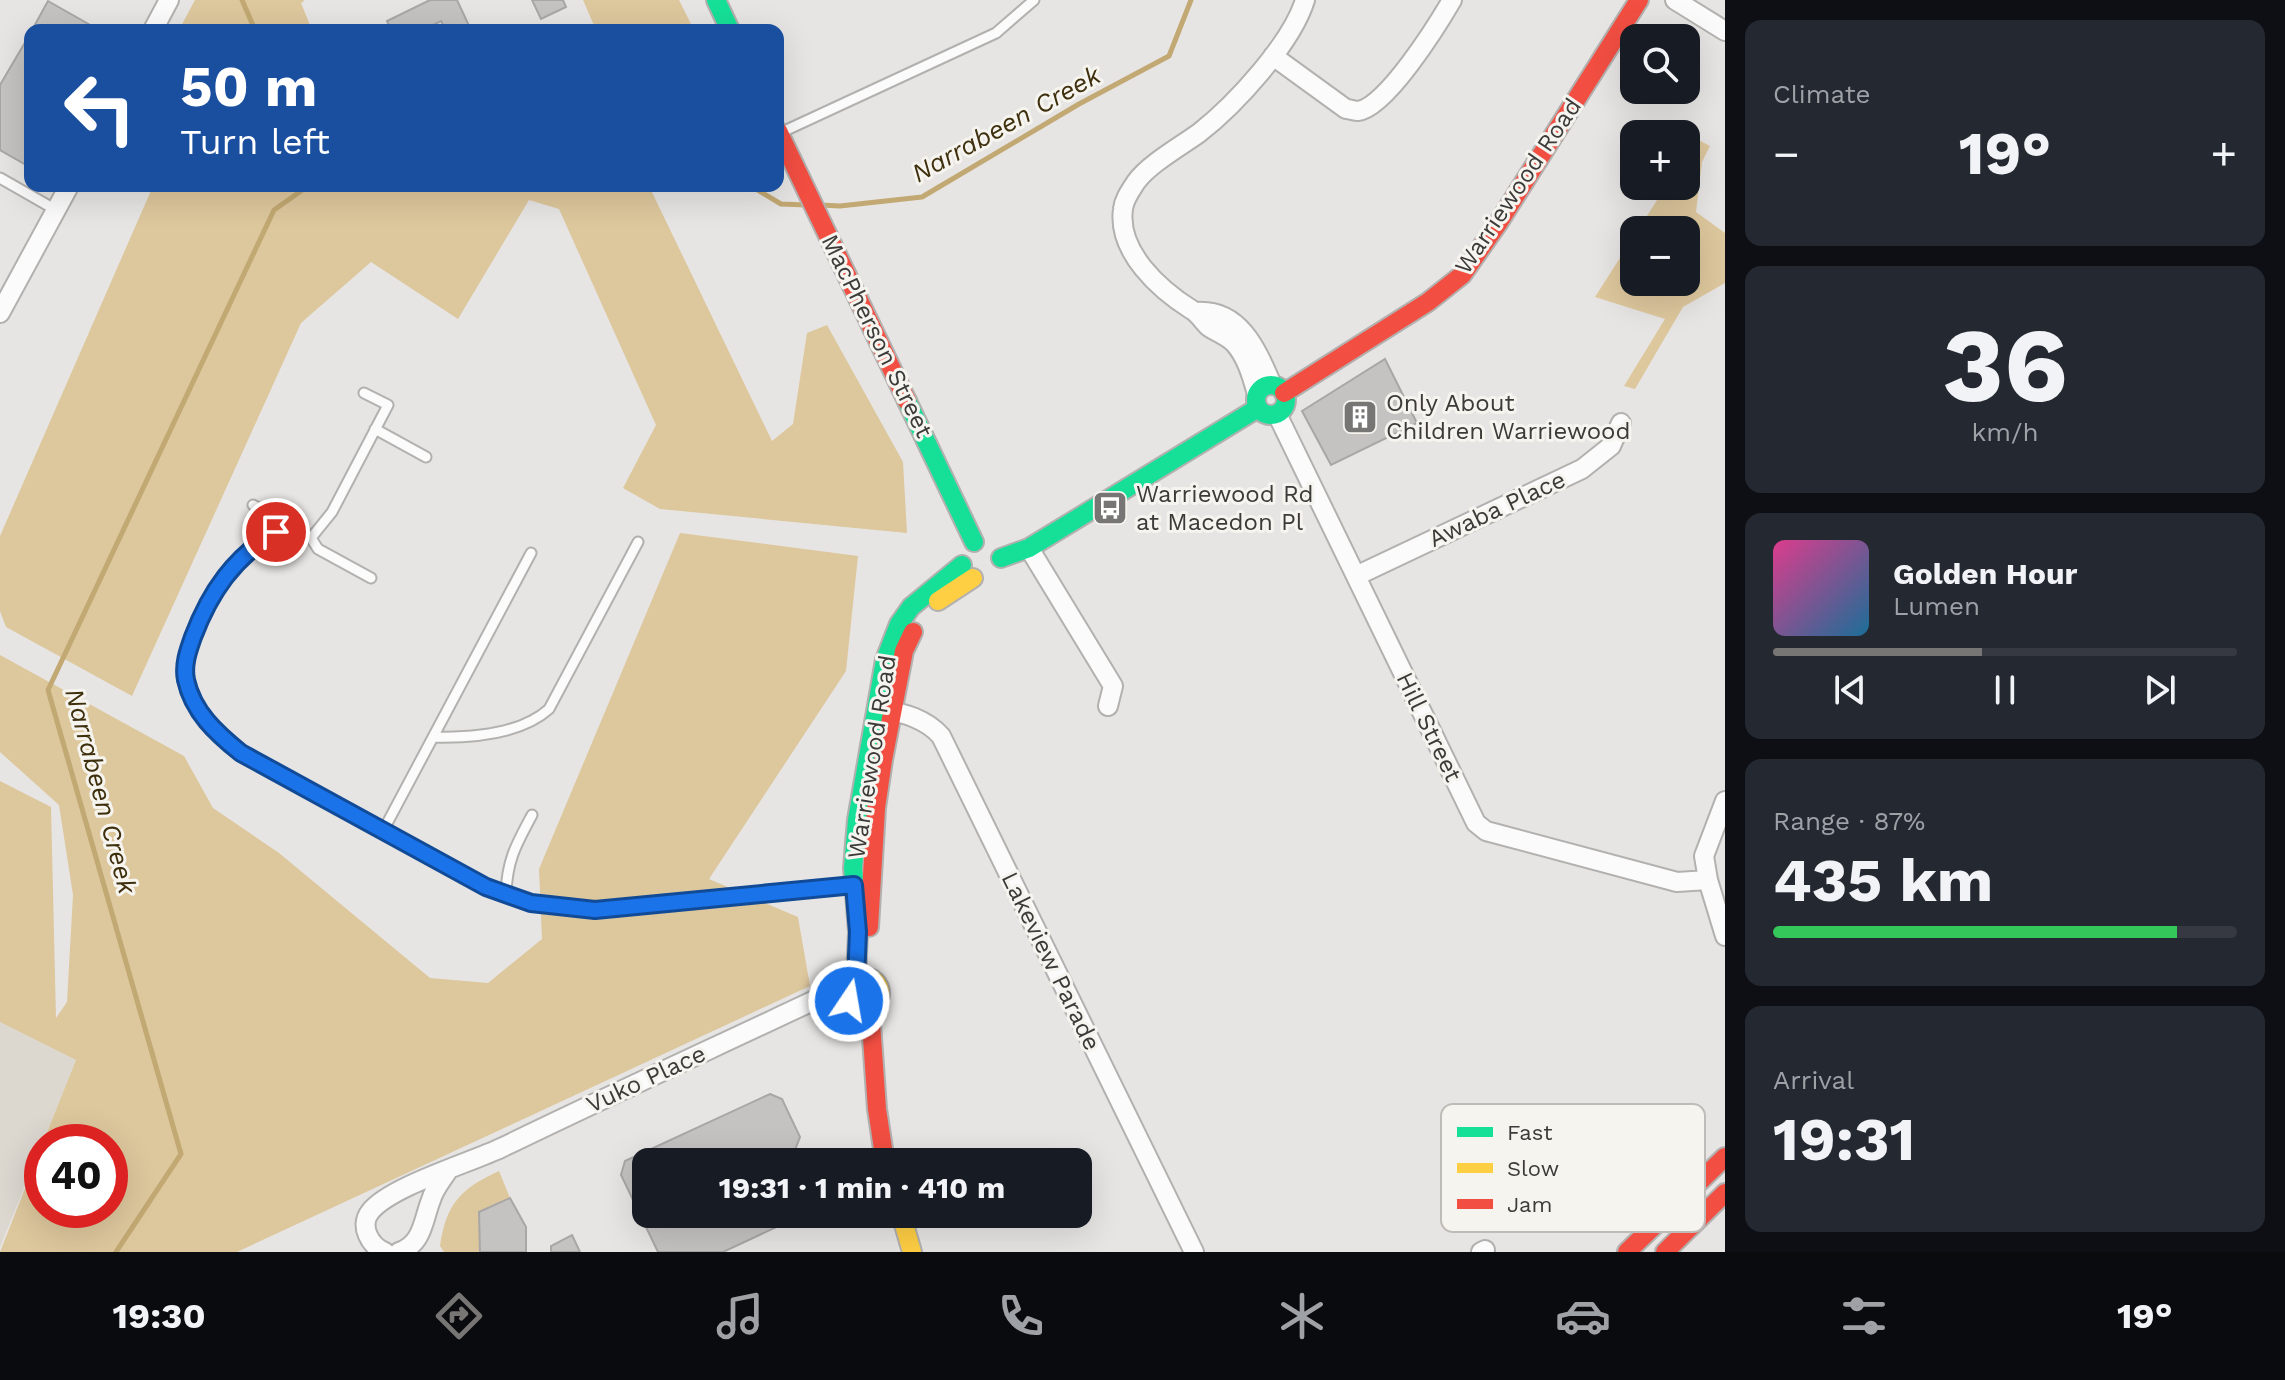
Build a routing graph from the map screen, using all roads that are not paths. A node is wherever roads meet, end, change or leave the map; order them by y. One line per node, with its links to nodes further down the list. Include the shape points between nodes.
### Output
1 (169, 0): 8 (street)
2 (716, 0): 9 (main road)
3 (1034, 0): 12 (lane, via 996,33)
4 (1305, 0): 11 (street)
5 (1452, 0): 11 (street, via 1426,45 1372,105 1359,111 1346,109)
6 (1639, 0): 21 (main road, Warriewood Road, via 1462,275 1428,302)
7 (1675, 0): 10 (street)
8 (156, 24)
9 (727, 24)
10 (1725, 31)
11 (1273, 56): 21 (street, via 1213,122 1140,177 1125,200 1123,224 1132,250 1166,293 1195,312 1210,310 1236,324 1253,343)
12 (784, 130)
13 (784, 143): 30 (main road, MacPherson Street)
14 (0, 178): 16 (lane)
15 (24, 192): 18 (lane)
16 (24, 192)
17 (66, 192): 18 (street)
18 (56, 210): 19 (street)
19 (0, 313)
20 (364, 393): 24 (lane, via 388,405)
21 (1268, 395): 22 (main road, via 1284,407); 31 (main road, Warriewood Road)
22 (1277, 414): 34 (street, Hill Street)
23 (1621, 423): 34 (street, Awaba Place, via 1611,446 1582,469)
24 (375, 429): 25 (lane); 28 (lane, via 332,512)
25 (426, 457)
26 (253, 505): 27 (lane)
27 (288, 529): 28 (lane); 41 (lane, via 257,543 217,585 186,657 186,679 198,710 215,733 241,753)
28 (311, 538): 35 (lane, via 318,549)
29 (638, 542): 38 (lane, via 549,709 524,726)
30 (974, 542): 33 (main road, via 964,551); 33 (main road, via 992,543)
31 (1029, 548): 33 (main road, Warriewood Road); 36 (street, via 1113,686)
32 (531, 553): 38 (lane)
33 (985, 571): 37 (main road, Warriewood Road, via 941,598 918,622)
34 (1356, 576): 42 (street, Hill Street, via 1476,823 1486,831 1677,882)
35 (371, 578)
36 (1108, 706)
37 (884, 709): 43 (main road, Warriewood Road, via 857,820); 46 (main road, Warriewood Road); 60 (street, Lakeview Parade, via 918,719 941,736)
38 (433, 737): 41 (lane)
39 (1725, 801): 42 (street, via 1704,856)
40 (532, 815): 44 (lane, via 511,854)
41 (383, 831): 44 (lane)
42 (1708, 880): 45 (street)
43 (854, 885): 44 (lane, via 595,910 531,903); 46 (main road, Warriewood Road)
44 (506, 894)
45 (1725, 936)
46 (857, 983): 47 (main road, via 849,1001); 47 (main road, via 874,980 881,993); 50 (street, Vuko Place)
47 (870, 1009): 48 (main road)
48 (883, 1148)
49 (1725, 1157): 51 (main road)
50 (447, 1172): 57 (street, Vuko Place, via 372,1209 368,1235); 58 (street, via 431,1198 417,1240)
51 (1705, 1176)
52 (1725, 1193): 53 (main road)
53 (1705, 1213)
54 (905, 1228): 59 (main road)
55 (1648, 1232): 61 (main road)
56 (1685, 1232): 62 (main road)
57 (385, 1252)
58 (399, 1252)
59 (912, 1252)
60 (1194, 1252)
61 (1627, 1252)
62 (1665, 1252)

